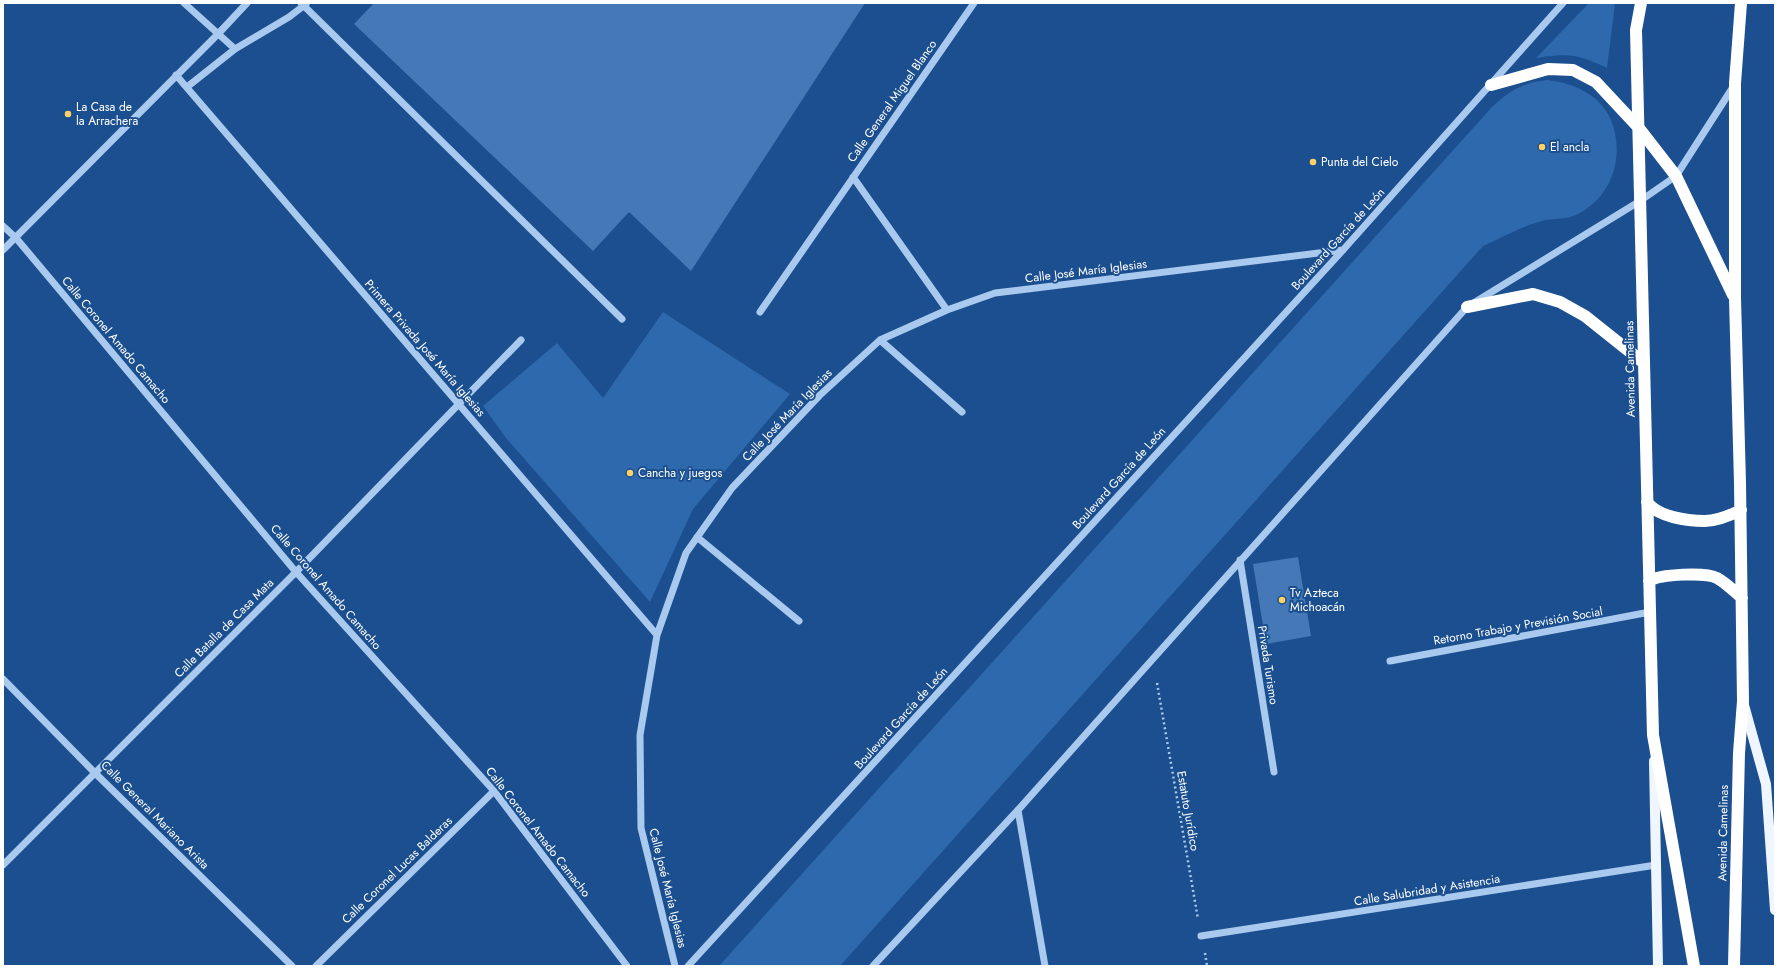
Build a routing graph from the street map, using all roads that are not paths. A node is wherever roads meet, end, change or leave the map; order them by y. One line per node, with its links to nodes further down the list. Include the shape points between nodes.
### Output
1 (184, 3): 8 (street)
2 (247, 3): 8 (street)
3 (974, 3): 16 (street, Calle General Miguel Blanco)
4 (1563, 3): 12 (street, Boulevard García de León)
5 (1641, 3): 14 (highway, Avenida Camelinas, via 1636,30)
6 (1741, 3): 11 (highway, Avenida Camelinas)
7 (304, 4): 9 (street, via 289,17); 26 (street)
8 (218, 34): 9 (street); 10 (street)
9 (235, 49): 13 (street)
10 (176, 75): 13 (street, Primera Privada José María Iglesias); 19 (street)
11 (1735, 84): 15 (street); 22 (highway, Avenida Camelinas)
12 (1491, 85): 14 (highway, via 1548,69 1573,70 1596,82); 21 (street, Boulevard García de León)
13 (187, 87): 30 (street, Primera Privada José María Iglesias)
14 (1638, 127): 15 (highway); 17 (highway, Avenida Camelinas)
15 (1676, 176): 17 (street); 22 (highway)
16 (852, 177): 24 (street, Calle General Miguel Blanco); 25 (street)
17 (1640, 201): 23 (street); 29 (highway, Avenida Camelinas)
18 (3, 226): 19 (street, Calle Coronel Amado Camacho)
19 (16, 238): 20 (street); 36 (street, Calle Coronel Amado Camacho)
20 (3, 250)
21 (1343, 250): 24 (street, Calle José María Iglesias, via 995,293); 58 (street, Boulevard García de León)
22 (1735, 298): 33 (highway, Avenida Camelinas)
23 (1467, 307): 29 (highway, via 1533,294 1560,302 1585,316); 35 (street)
24 (947, 310): 28 (street, Calle José María Iglesias)
25 (760, 312)
26 (622, 319)
27 (521, 340): 30 (street, Calle Batalla de Casa Mata)
28 (880, 340): 31 (street); 34 (street, Calle José María Iglesias, via 820,395 732,488)
29 (1644, 363): 32 (highway, Avenida Camelinas)
30 (458, 404): 36 (street, Calle Batalla de Casa Mata); 41 (street, Primera Privada José María Iglesias)
31 (962, 412)
32 (1647, 502): 33 (highway, via 1652,509 1672,517 1706,522); 37 (highway, Avenida Camelinas)
33 (1741, 510): 38 (highway, Avenida Camelinas)
34 (697, 537): 40 (street); 41 (street, Calle José María Iglesias, via 686,553)
35 (1240, 560): 47 (street, Privada Turismo); 49 (street)
36 (296, 572): 46 (street, Calle Batalla de Casa Mata); 48 (street, Calle Coronel Amado Camacho)
37 (1649, 581): 38 (highway, via 1656,577 1679,574 1716,577); 39 (highway, Avenida Camelinas)
38 (1742, 598): 44 (highway, Avenida Camelinas)
39 (1650, 612): 42 (street, Retorno Trabajo y Previsión Social); 45 (highway, Avenida Camelinas)
40 (799, 621)
41 (657, 635): 57 (street, Calle José María Iglesias, via 640,735 641,828)
42 (1390, 660)
43 (3, 679): 46 (street, Calle General Mariano Arista)
44 (1743, 701): 52 (main road, Avenida Camelinas, via 1766,784); 63 (highway, Avenida Camelinas, via 1739,753)
45 (1653, 735): 51 (main road, Avenida Camelinas); 62 (highway, Avenida Camelinas)
46 (94, 772): 50 (street, Calle Batalla de Casa Mata); 54 (street, Calle General Mariano Arista)
47 (1274, 772)
48 (494, 790): 55 (street, Calle Coronel Lucas Balderas); 56 (street, Calle Coronel Amado Camacho)
49 (1018, 810): 59 (street); 60 (street)
50 (3, 865)
51 (1656, 865): 53 (street, Calle Salubridad y Asistencia); 61 (main road, Avenida Camelinas)
52 (1775, 910)
53 (1202, 936)
54 (292, 966)
55 (316, 966)
56 (627, 966)
57 (675, 966)
58 (688, 966)
59 (873, 966)
60 (1045, 966)
61 (1658, 966)
62 (1694, 966)
63 (1734, 966)

